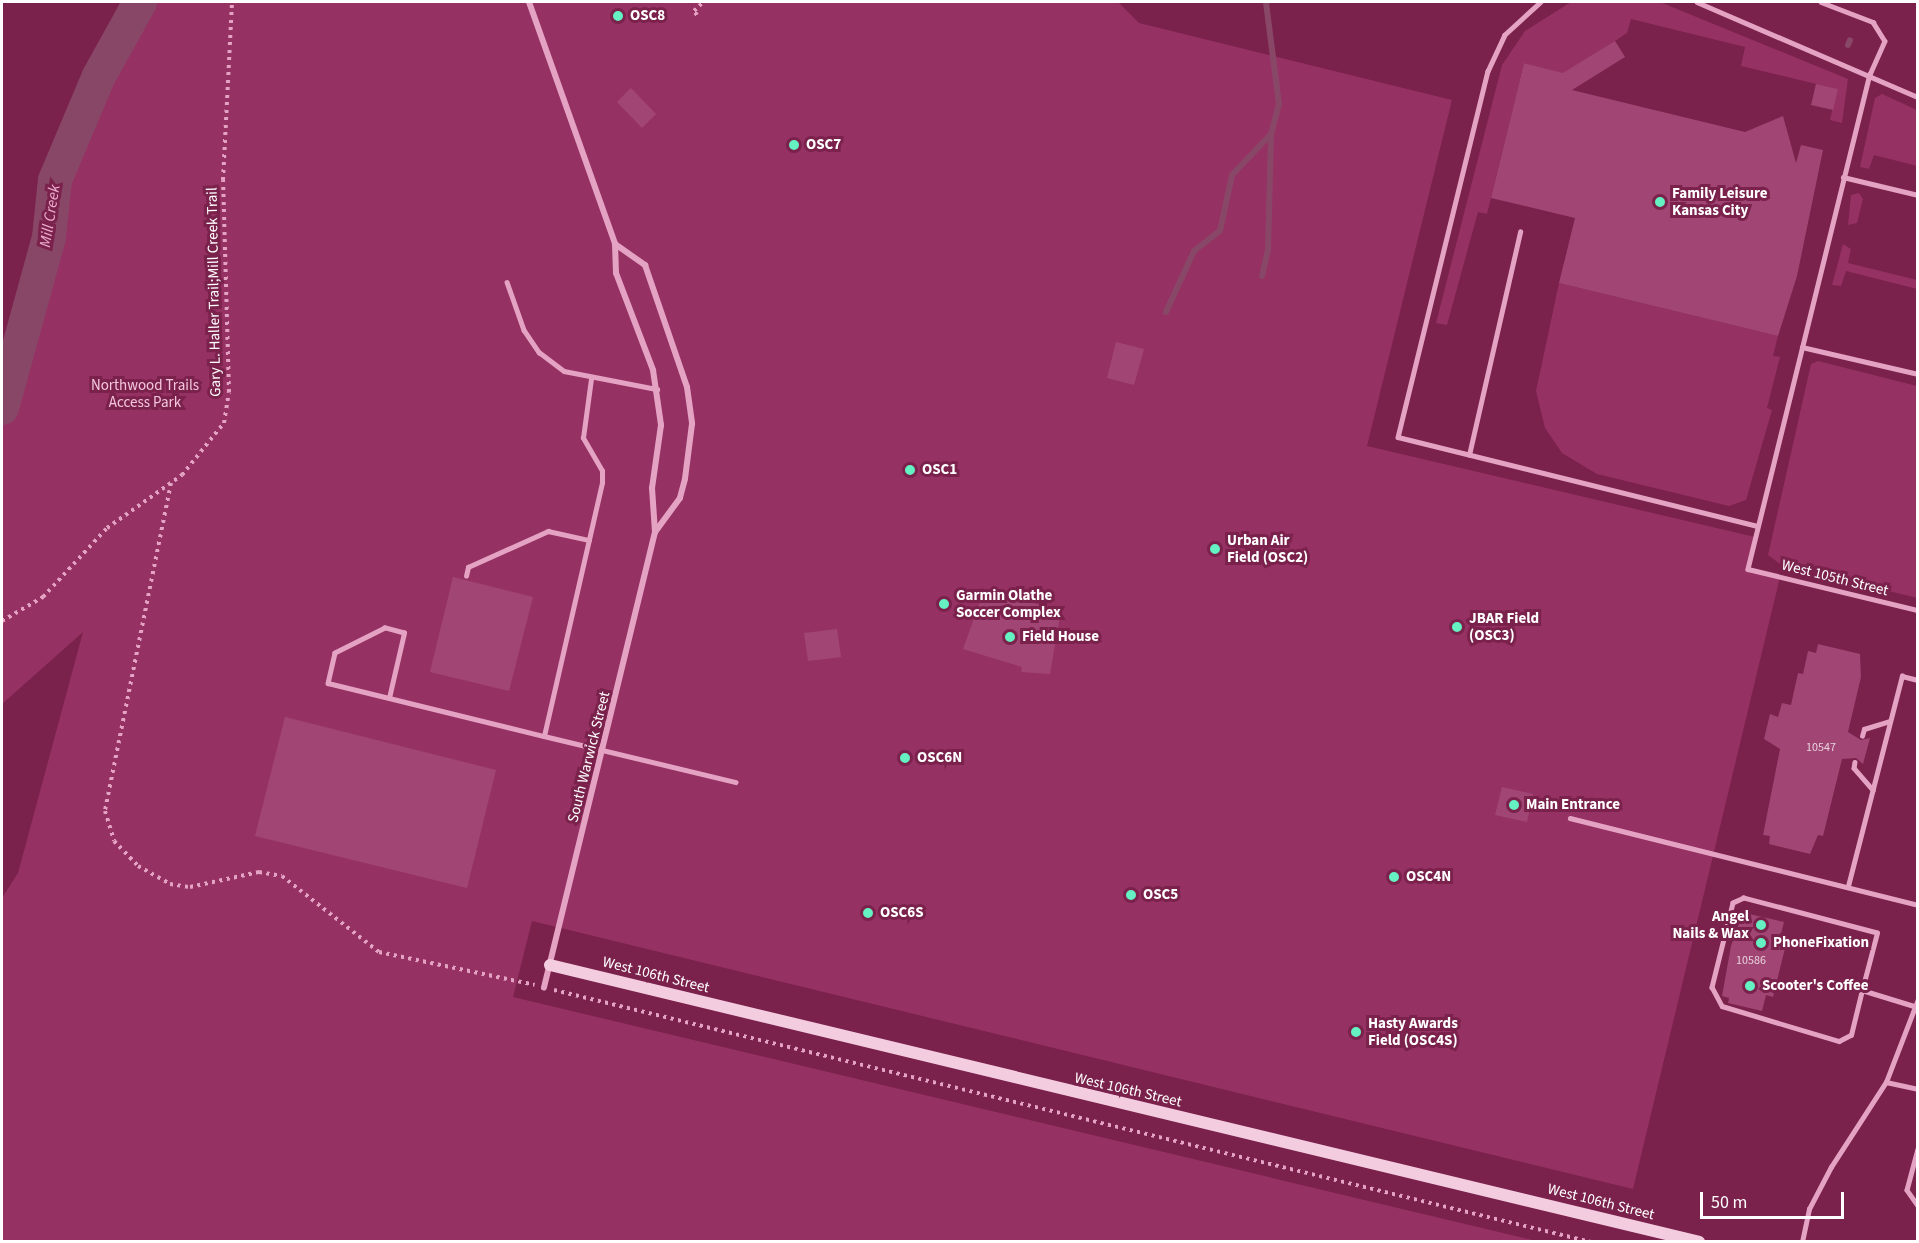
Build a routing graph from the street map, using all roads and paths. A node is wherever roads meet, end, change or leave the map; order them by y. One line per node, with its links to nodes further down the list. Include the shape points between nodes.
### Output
1 (232, 2): 20 (path, Gary L. Haller Trail;Mill Creek Trail, via 223,180 228,409 217,437)
2 (529, 2): 13 (street)
3 (703, 2): 7 (path, via 694,11)
4 (1541, 2): 19 (lane, via 1505,34 1488,70 1398,437)
5 (1697, 2): 8 (lane)
6 (1821, 2): 8 (lane, via 1873,22 1885,41)
7 (698, 15)
8 (1870, 74): 9 (lane); 10 (lane)
9 (1917, 97)
10 (1844, 177): 11 (lane); 15 (lane)
11 (1917, 195)
12 (1520, 232): 19 (lane)
13 (615, 244): 18 (street, South Warwick Street, via 616,273); 22 (street, South Warwick Street, via 645,266 687,387 691,442 685,479 680,498)
14 (507, 282): 17 (lane, via 524,330 539,352 564,371)
15 (1802, 346): 16 (lane); 21 (lane)
16 (1917, 374)
17 (591, 379): 18 (lane); 23 (lane, via 583,438 602,471 602,483)
18 (657, 389): 22 (street, South Warwick Street, via 661,425 652,488)
19 (1469, 454): 21 (lane)
20 (171, 483): 26 (path, Gary L. Haller Trail;Mill Creek Trail, via 107,528 43,597); 40 (path, via 105,811 114,841 138,866 170,884 205,885 259,872 282,876 379,952)
21 (1757, 526): 25 (lane, West 105th Street, via 1748,569)
22 (655, 532): 32 (street, South Warwick Street)
23 (589, 540): 24 (lane, via 548,531 468,567); 30 (lane)
24 (466, 576)
25 (1917, 610)
26 (2, 621)
27 (1917, 680): 29 (lane, via 1902,676)
28 (389, 698): 28 (lane, via 328,683 335,653 385,628 404,633); 30 (lane)
29 (1890, 721): 31 (lane, via 1864,729); 35 (lane)
30 (544, 736): 32 (lane)
31 (1862, 736)
32 (603, 749): 34 (lane); 39 (street, South Warwick Street)
33 (1855, 762): 35 (lane, via 1854,768)
34 (736, 782)
35 (1873, 790): 37 (lane)
36 (1570, 818): 37 (lane)
37 (1848, 886): 38 (lane)
38 (1917, 904)
39 (550, 964): 40 (street, South Warwick Street); 49 (street, West 106th Street)
40 (544, 988): 48 (path, via 1171,1144 1302,1170 1452,1212)
41 (1862, 990): 41 (lane, via 1877,933 1744,898 1731,909 1712,987 1715,1001 1794,1030 1847,1039); 43 (lane)
42 (1917, 999): 43 (lane)
43 (1914, 1006): 44 (lane)
44 (1886, 1082): 45 (lane); 50 (lane, via 1831,1167 1809,1209)
45 (1917, 1089)
46 (1917, 1149): 47 (lane, via 1907,1190)
47 (1917, 1206)
48 (1591, 1242)
49 (1699, 1242)
50 (1802, 1242)

